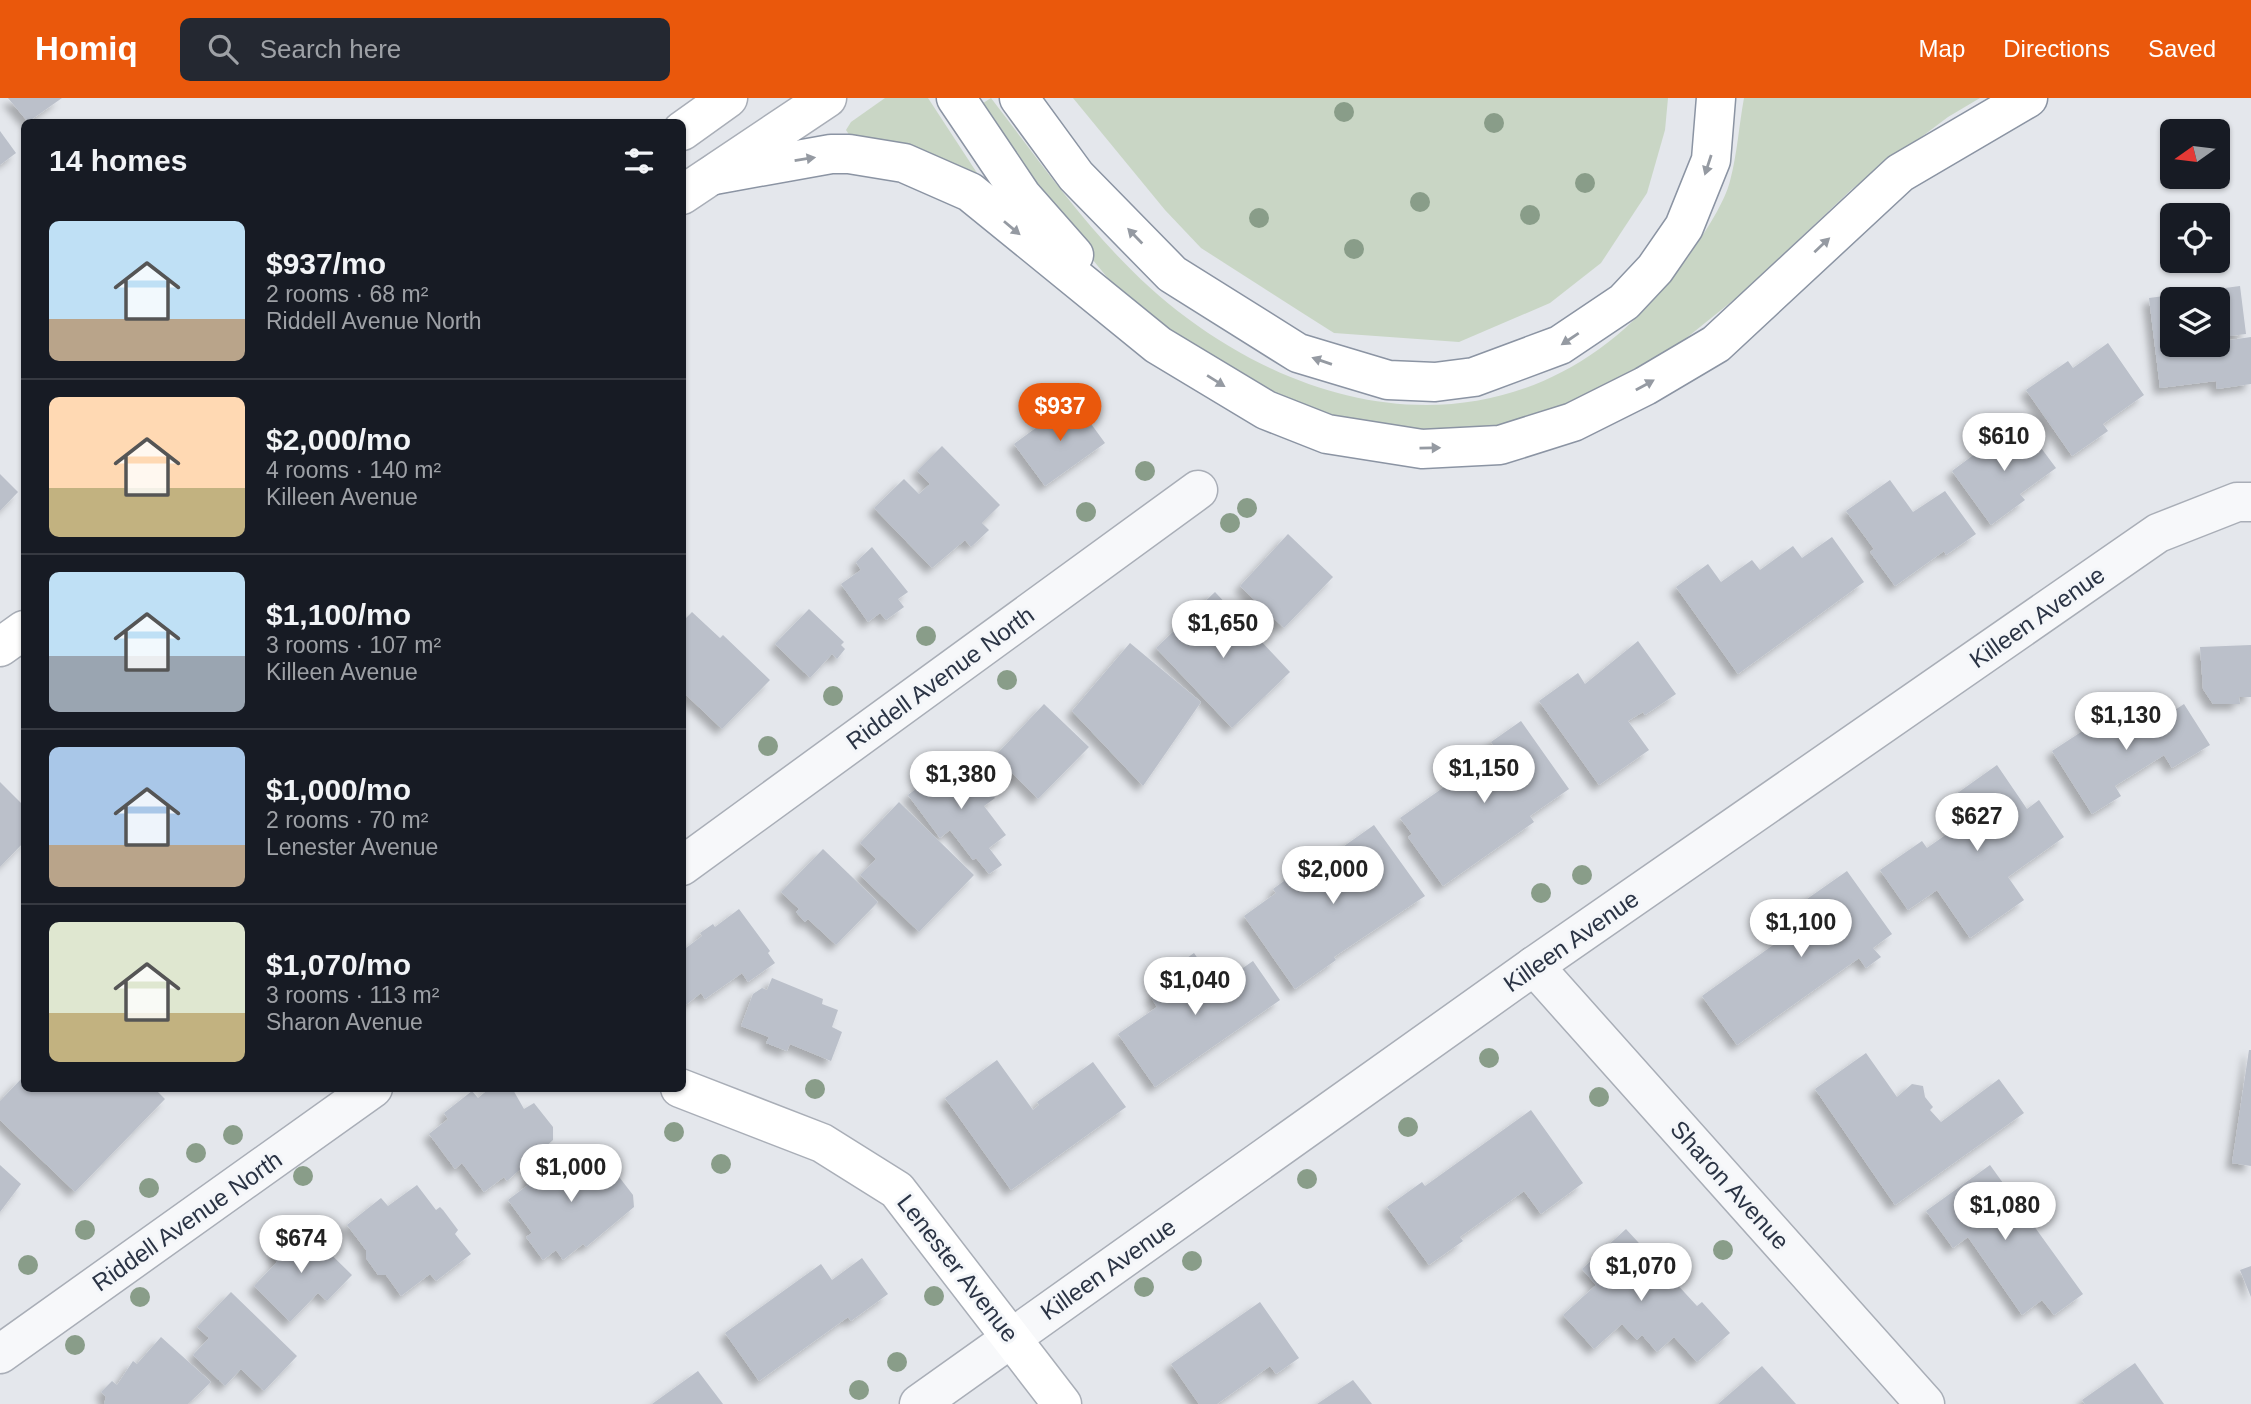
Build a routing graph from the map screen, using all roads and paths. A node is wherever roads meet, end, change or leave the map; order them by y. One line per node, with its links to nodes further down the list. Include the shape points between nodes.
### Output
1 (728, 98): 7 (main road)
2 (827, 98): 8 (main road)
3 (956, 98): 9 (main road, via 1023,196)
4 (1019, 98): 5 (main road, one-way to 4, via 1711,160 1684,227 1655,269 1624,302 1560,345 1474,377 1435,382 1388,380 1298,353 1171,274 1076,176)
5 (1716, 98)
6 (2028, 98): 9 (main road, one-way to 6, via 1266,410 1327,434 1422,449 1500,445 1573,422 1716,344 1899,173)
7 (686, 128)
8 (698, 185): 9 (main road, one-way to 9, via 831,154 904,163 970,192)
9 (1158, 345)
10 (1198, 490): 14 (street, Riddell Avenue North)
11 (2244, 502): 15 (street, Killeen Avenue, via 2158,533)
12 (21, 632): 13 (main road)
13 (0, 647)
14 (686, 863)
15 (1534, 966): 18 (street, Killeen Avenue); 22 (street, Sharon Avenue)
16 (686, 1090): 18 (main road, Lenester Avenue, via 822,1143 897,1190)
17 (367, 1092): 19 (street, Riddell Avenue North)
18 (1012, 1337): 20 (street, Killeen Avenue); 21 (main road, Lenester Avenue)
19 (0, 1354)
20 (919, 1404)
21 (1062, 1404)
22 (1926, 1404)

